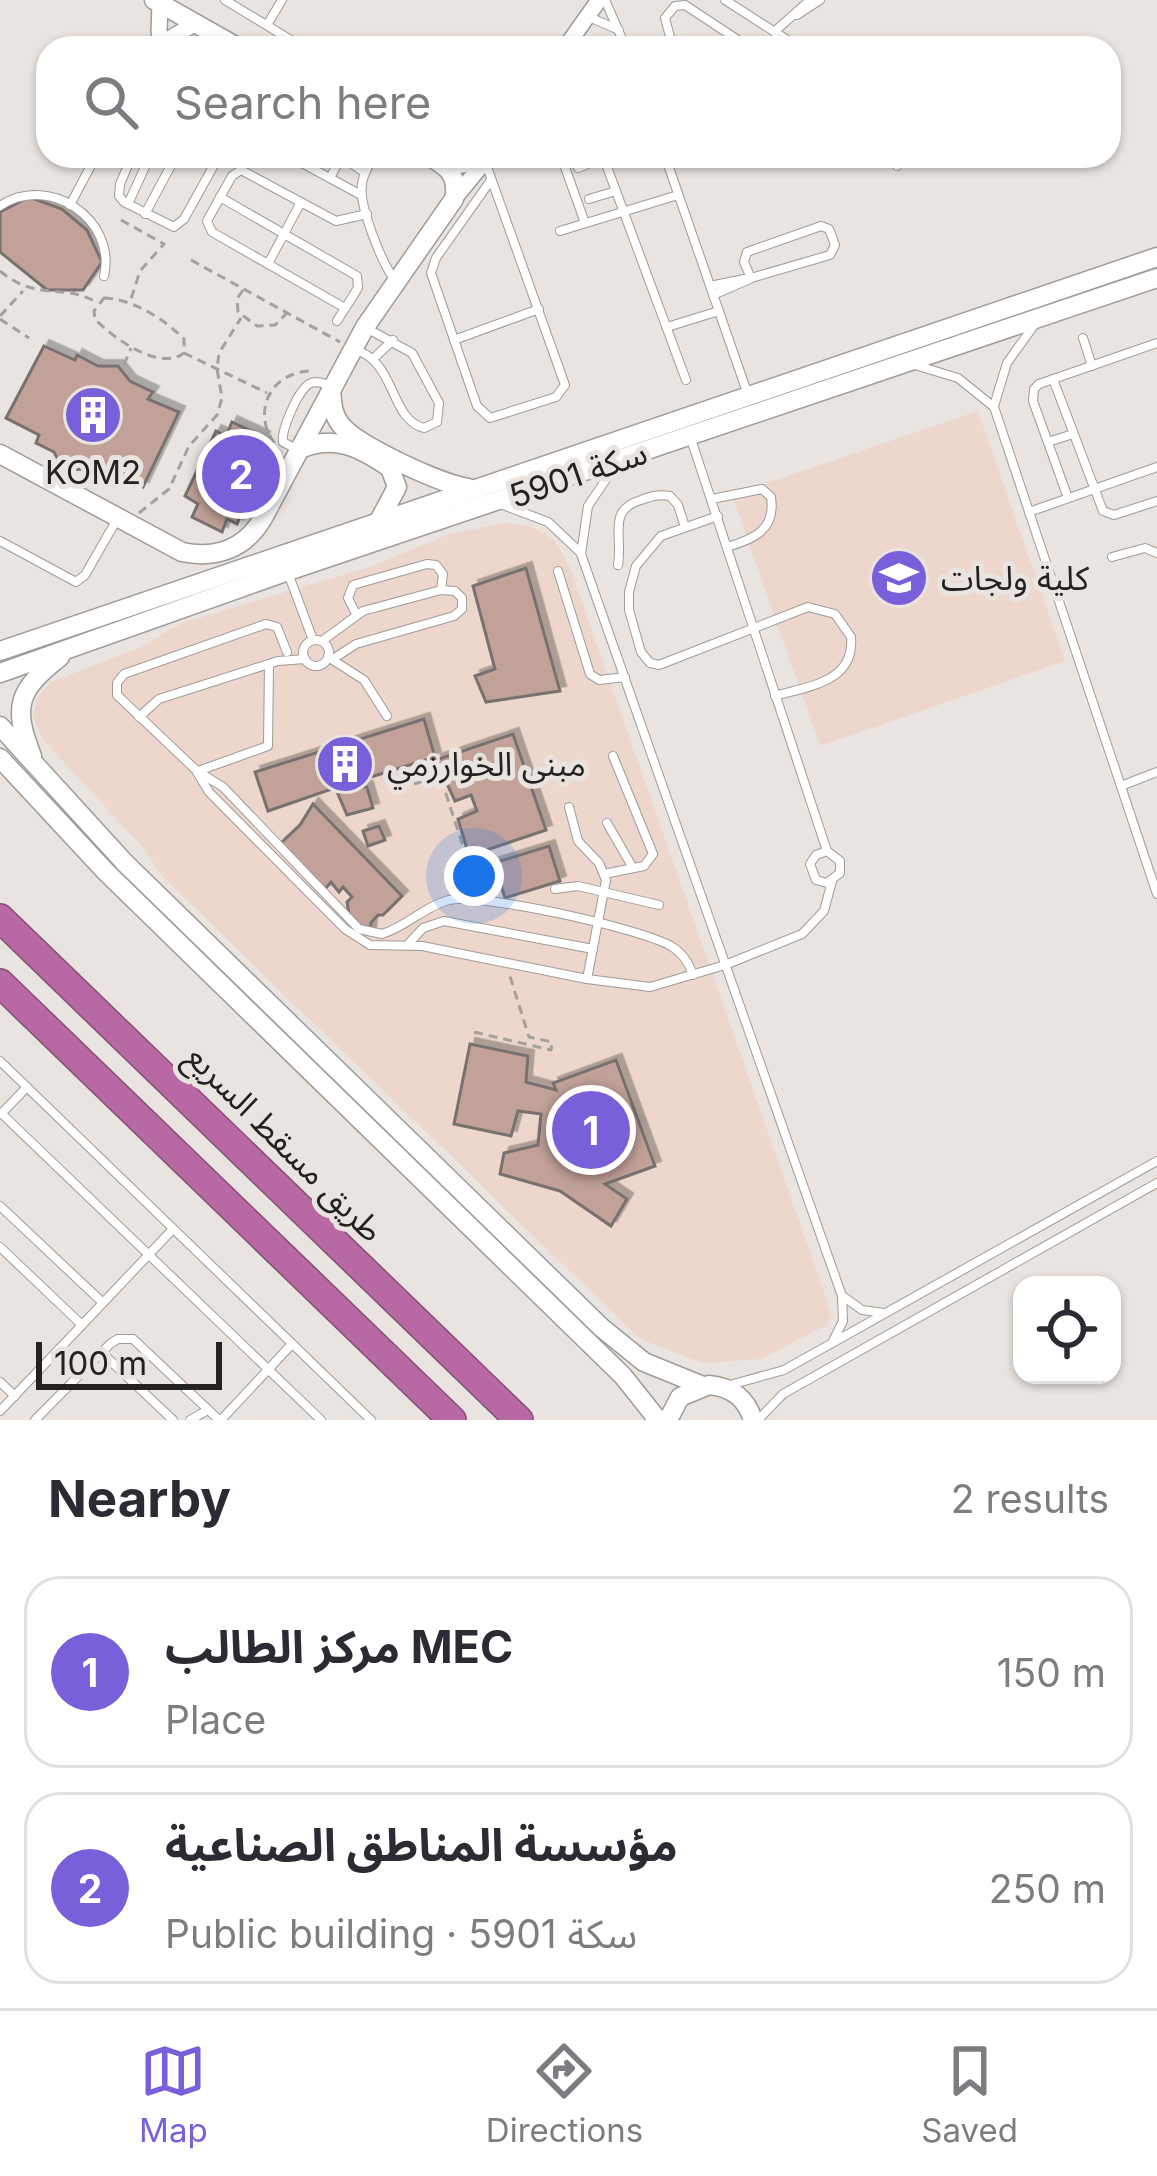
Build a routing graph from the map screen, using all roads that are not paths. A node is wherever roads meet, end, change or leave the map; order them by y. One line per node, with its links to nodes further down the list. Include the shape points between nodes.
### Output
1 (225, 0): 10 (lane)
2 (282, 0): 10 (lane)
3 (602, 0): 9 (street); 11 (lane)
4 (725, 0): 12 (lane)
5 (810, 0): 8 (lane)
6 (820, 0): 8 (lane)
7 (173, 10): 13 (street)
8 (795, 15): 12 (lane)
9 (587, 16): 11 (lane); 15 (street)
10 (267, 26): 14 (lane)
11 (620, 31): 16 (lane)
12 (774, 32): 19 (lane)
13 (218, 36)
14 (284, 36)
15 (573, 36)
16 (622, 36)
17 (670, 36): 18 (lane, via 665,18 685,5)
18 (732, 36)
19 (780, 36)
20 (90, 168): 46 (lane)
21 (127, 168): 45 (lane, via 118,188)
22 (144, 168): 45 (lane)
23 (170, 168): 49 (lane)
24 (213, 168): 49 (lane, via 181,223)
25 (311, 168): 36 (lane)
26 (335, 168): 36 (lane)
27 (358, 168): 35 (lane)
28 (368, 168): 35 (lane)
29 (444, 168): 42 (street, via 454,177)
30 (477, 168): 42 (street)
31 (488, 168): 37 (lane)
32 (565, 168): 51 (lane)
33 (607, 168): 38 (lane)
34 (668, 168): 40 (lane)
35 (365, 173): 39 (lane)
36 (330, 178): 39 (lane)
37 (491, 180): 56 (lane); 64 (lane)
38 (616, 190): 43 (lane); 48 (lane)
39 (361, 195): 50 (lane)
40 (678, 196): 48 (lane); 62 (lane)
41 (220, 197): 44 (lane, via 241,170); 53 (lane); 57 (lane, via 208,228)
42 (454, 199): 54 (street)
43 (589, 199)
44 (301, 202): 50 (lane, via 341,222); 53 (lane)
45 (128, 204): 49 (lane)
46 (70, 205): 47 (lane, via 30,194); 58 (lane, via 102,236)
47 (0, 206)
48 (624, 212): 51 (lane); 69 (lane)
49 (145, 214)
50 (367, 214): 61 (lane)
51 (585, 223): 52 (lane)
52 (560, 231)
53 (284, 234): 57 (lane); 63 (lane, via 357,276)
54 (416, 250): 56 (lane); 61 (street)
55 (1157, 257): 81 (street, سكة 5901)
56 (436, 258): 72 (lane, via 431,278)
57 (268, 264): 63 (lane)
58 (104, 276)
59 (751, 278): 59 (lane, via 830,255 830,231 819,227 747,251); 62 (lane)
60 (1157, 278): 66 (street, سكة 5901)
61 (395, 280): 68 (street)
62 (712, 291): 65 (lane)
63 (345, 308): 67 (lane)
64 (538, 309): 72 (lane); 72 (lane, via 564,379 556,397 486,416)
65 (719, 311): 69 (lane); 81 (lane)
66 (1045, 315): 76 (street, سكة 5901); 82 (lane, via 1006,363)
67 (337, 321)
68 (365, 327): 71 (lane); 74 (street)
69 (667, 327): 79 (lane)
70 (1083, 338): 77 (lane)
71 (393, 340): 75 (lane); 75 (lane, via 412,353 440,403 433,425 410,423)
72 (454, 340)
73 (1157, 343): 77 (lane)
74 (352, 349): 75 (lane); 80 (street)
75 (374, 358)
76 (898, 364): 82 (lane, via 958,378); 84 (street, سكة 5901)
77 (1092, 365): 78 (lane)
78 (1053, 379): 83 (lane); 85 (lane, via 1036,386 1033,397)
79 (686, 380)
80 (331, 386): 86 (street); 90 (street, سكة 5901, via 334,412 350,433 433,479)
81 (748, 395): 90 (street, سكة 5901)
82 (994, 407): 96 (lane)
83 (1073, 434): 85 (lane); 91 (lane)
84 (690, 436): 87 (street, سكة 5901); 93 (lane)
85 (1048, 442): 92 (lane)
86 (298, 450): 98 (street, via 335,441 390,468 397,487); 99 (street, via 258,528 234,548 193,554)
87 (628, 457): 95 (street, سكة 5901); 104 (lane, via 595,492)
88 (2, 461): 99 (street)
89 (1157, 467): 91 (lane)
90 (473, 488): 98 (street, سكة 5901)
91 (1092, 489): 92 (lane); 94 (lane, via 1110,515)
92 (1068, 498): 96 (lane)
93 (712, 499): 97 (lane); 102 (lane, via 762,489 773,502 761,533)
94 (1157, 501)
95 (489, 504): 104 (lane, via 534,515); 107 (street, سكة 5901)
96 (1029, 512): 131 (lane)
97 (718, 516): 100 (lane); 102 (lane)
98 (380, 519): 114 (street, سكة 5901)
99 (125, 521): 101 (lane, via 76,582)
100 (685, 527): 106 (lane, via 666,495 626,505); 111 (lane, via 655,541 633,574 628,610 643,656 659,665)
101 (0, 542)
102 (727, 547): 111 (lane)
103 (1157, 553): 105 (lane, via 1145,548)
104 (581, 554): 121 (lane)
105 (1112, 557)
106 (618, 565)
107 (288, 571): 112 (lane); 115 (street, سكة 5901)
108 (558, 571): 121 (lane, via 590,674)
109 (441, 590): 110 (lane); 110 (lane, via 443,574 427,563 353,585 348,598); 117 (lane, via 459,594 459,613)
110 (356, 614): 112 (lane)
111 (752, 631): 122 (lane); 122 (lane, via 818,607 848,628 850,656 840,673)
112 (318, 641): 113 (lane); 117 (lane)
113 (304, 648): 116 (lane); 118 (lane)
114 (2, 649)
115 (70, 649): 120 (street, سكة 5901); 128 (street, via 23,694 20,724)
116 (286, 652): 119 (lane); 124 (lane, via 277,628 266,624 124,674 117,695)
117 (331, 658): 118 (lane, via 320,665); 123 (lane, via 364,680)
118 (305, 659): 119 (lane)
119 (273, 663): 124 (lane, via 160,699); 129 (lane, via 268,746)
120 (0, 673)
121 (625, 677): 147 (lane)
122 (775, 696): 134 (lane)
123 (387, 716)
124 (139, 717): 129 (lane)
125 (0, 726): 128 (street)
126 (613, 756): 135 (lane, via 652,850 650,862)
127 (2, 760): 181 (street, via 106,872 623,1376)
128 (36, 766): 169 (street, via 125,863 602,1328 644,1362)
129 (197, 771): 144 (lane, via 223,787 359,929); 145 (lane, via 352,936)
130 (1157, 772): 131 (lane)
131 (1121, 786): 140 (lane)
132 (569, 807): 136 (lane, via 578,841)
133 (607, 823): 135 (lane)
134 (826, 851): 137 (lane, via 842,867); 137 (lane, via 810,870)
135 (633, 868): 136 (lane)
136 (604, 874): 139 (lane)
137 (832, 881): 147 (lane, via 810,928)
138 (555, 889): 139 (lane)
139 (605, 892): 141 (lane); 143 (lane)
140 (1157, 894)
141 (659, 905)
142 (0, 918): 180 (highway, طريق مسقط السريع)
143 (599, 921): 144 (lane, via 457,899); 146 (lane); 148 (lane, via 672,946)
144 (396, 929): 145 (lane)
145 (405, 945): 146 (lane, via 444,921); 149 (lane)
146 (593, 949): 149 (lane)
147 (725, 965): 148 (lane); 160 (lane)
148 (693, 975): 149 (lane, via 650,987)
149 (586, 979)
150 (0, 983): 179 (highway)
151 (0, 1061): 152 (lane)
152 (27, 1088): 153 (lane); 157 (lane)
153 (1, 1114): 159 (lane)
154 (1157, 1161): 162 (lane)
155 (1157, 1183): 183 (lane, via 783,1394)
156 (0, 1206): 161 (lane)
157 (173, 1228): 159 (lane); 165 (lane)
158 (0, 1247): 163 (lane)
159 (148, 1254): 161 (lane); 167 (lane)
160 (842, 1296): 162 (lane); 164 (lane, via 843,1321)
161 (102, 1302): 163 (lane)
162 (886, 1313): 164 (lane)
163 (82, 1325): 170 (lane)
164 (832, 1343): 169 (lane, via 774,1374)
165 (292, 1344): 167 (lane); 178 (lane)
166 (101, 1352): 171 (lane, via 118,1339 133,1340); 173 (lane); 174 (lane)
167 (268, 1369): 176 (lane); 177 (lane)
168 (0, 1382): 170 (lane)
169 (712, 1386): 182 (street, via 680,1397); 183 (street, via 742,1398)
170 (15, 1396): 172 (lane)
171 (208, 1410): 175 (lane); 176 (lane)
172 (0, 1412)
173 (35, 1420)
174 (173, 1420)
175 (190, 1420)
176 (220, 1420)
177 (321, 1420)
178 (371, 1420)
179 (452, 1420)
180 (519, 1420)
181 (658, 1420)
182 (668, 1420)
183 (755, 1420)

